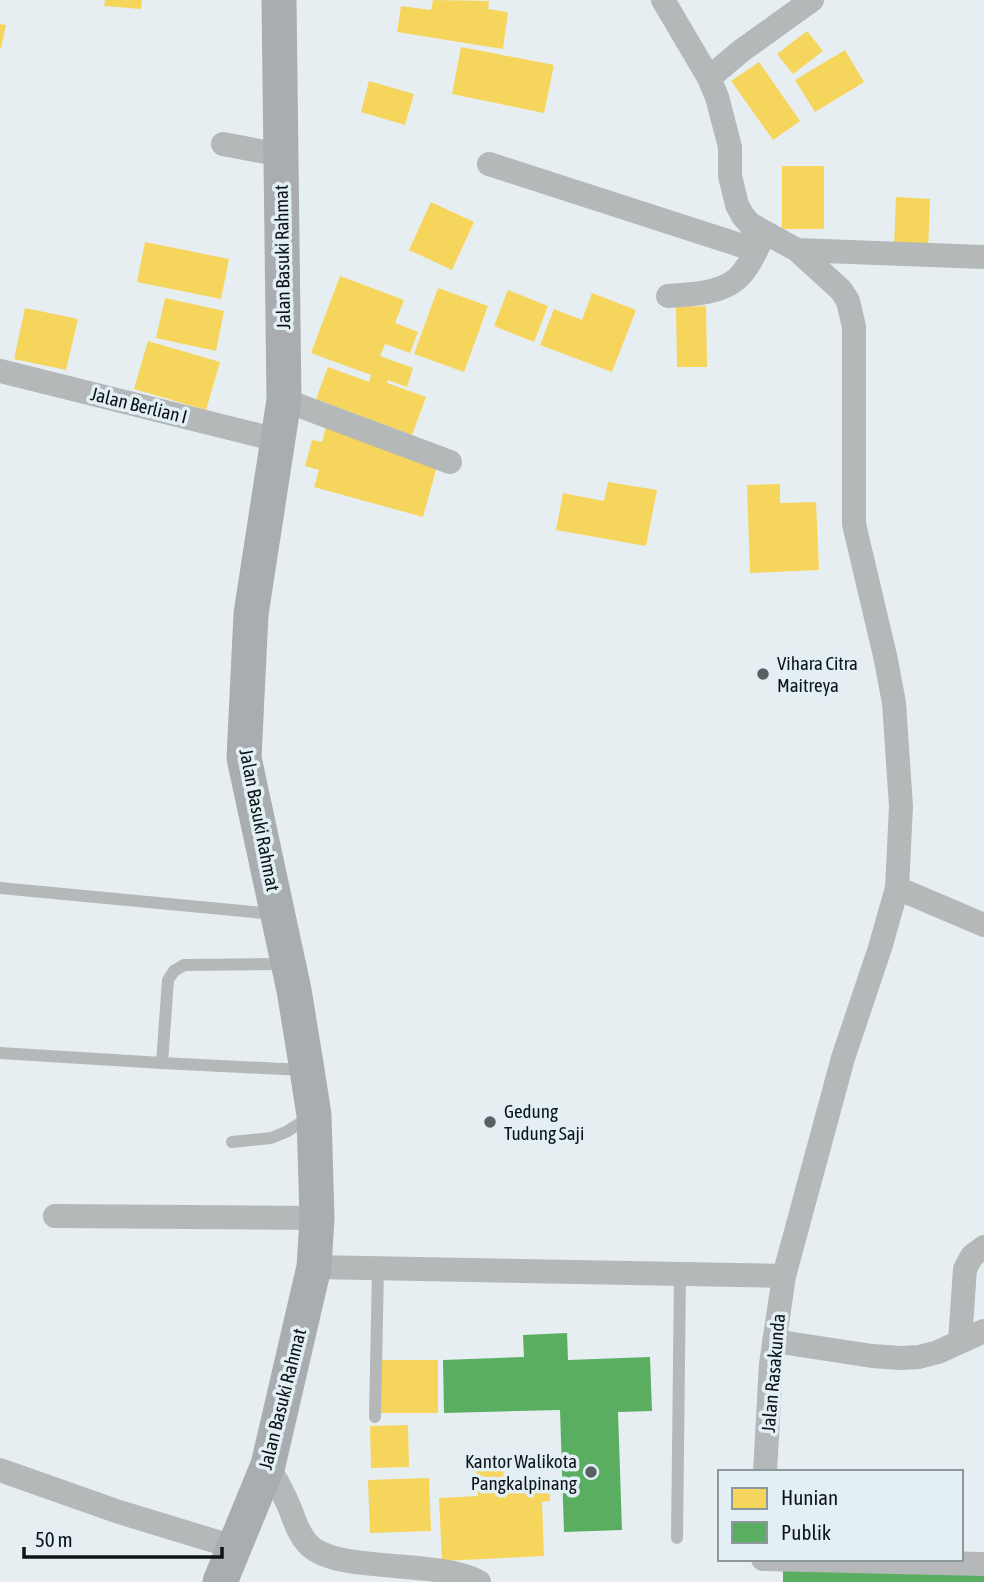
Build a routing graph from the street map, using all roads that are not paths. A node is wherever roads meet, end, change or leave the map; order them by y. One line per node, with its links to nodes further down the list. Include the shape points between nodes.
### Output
1 (279, 0): 6 (street, Jalan Basuki Rahmat)
2 (663, 0): 4 (street)
3 (812, 0): 4 (street)
4 (709, 78): 8 (street, via 730,147 737,205)
5 (223, 144): 6 (street)
6 (281, 155): 13 (street, Jalan Basuki Rahmat)
7 (489, 164): 8 (street)
8 (760, 242): 9 (street); 11 (street, via 733,283 709,292)
9 (797, 250): 10 (street); 17 (street, Jalan Rasakunda, via 841,290 854,327 854,524 894,703 901,806)
10 (984, 257)
11 (668, 296)
12 (0, 371): 14 (street, Jalan Berlian I)
13 (284, 400): 14 (street, Jalan Basuki Rahmat); 15 (street)
14 (278, 440): 18 (street, Jalan Basuki Rahmat, via 251,614 244,758)
15 (450, 462)
16 (0, 888): 18 (lane)
17 (897, 888): 19 (street); 32 (street, Jalan Rasakunda, via 843,1058)
18 (278, 914): 20 (street, Jalan Basuki Rahmat)
19 (984, 925)
20 (289, 964): 22 (lane, via 184,965 174,971 169,980); 23 (street, Jalan Basuki Rahmat)
21 (0, 1053): 22 (lane)
22 (162, 1063): 23 (lane)
23 (307, 1070): 24 (street, Jalan Basuki Rahmat)
24 (314, 1115): 25 (lane, via 271,1138); 27 (street, Jalan Basuki Rahmat)
25 (232, 1142)
26 (55, 1216): 27 (street)
27 (317, 1218): 29 (street, Jalan Basuki Rahmat)
28 (984, 1247): 35 (street, via 965,1269)
29 (314, 1267): 30 (street); 37 (street, Jalan Basuki Rahmat)
30 (378, 1268): 31 (street); 36 (lane)
31 (680, 1274): 32 (street); 40 (lane)
32 (784, 1276): 34 (street, Jalan Rasakunda)
33 (984, 1331): 35 (street)
34 (774, 1341): 35 (street, via 901,1358 938,1352); 39 (street, Jalan Rasakunda)
35 (960, 1341)
36 (375, 1417)
37 (268, 1465): 41 (street, Jalan Basuki Rahmat); 46 (street, via 301,1535 320,1553 366,1564 434,1569)
38 (0, 1470): 41 (street)
39 (765, 1470)
40 (677, 1538)
41 (234, 1547): 45 (street, Jalan Basuki Rahmat)
42 (761, 1561): 47 (street)
43 (850, 1561): 44 (street)
44 (984, 1564)
45 (220, 1582)
46 (478, 1582)
47 (757, 1582)

